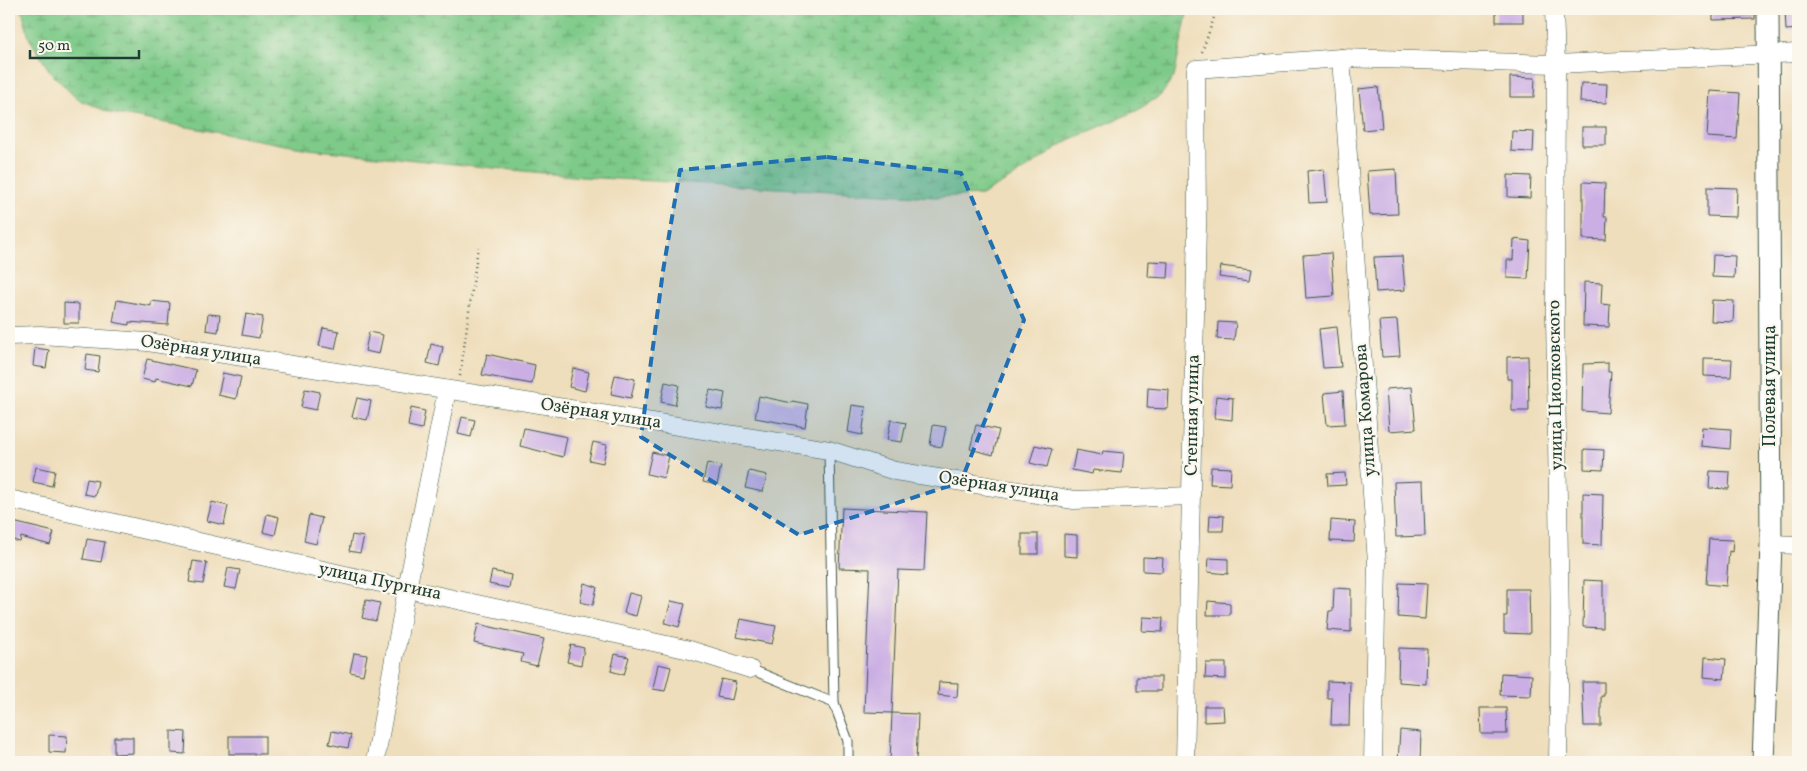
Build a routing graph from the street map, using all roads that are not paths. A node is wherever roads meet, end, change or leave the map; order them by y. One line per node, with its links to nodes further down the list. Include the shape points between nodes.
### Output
1 (1554, 9): 6 (street, улица Циолковского)
2 (1768, 9): 4 (street, Полевая улица)
3 (1798, 53): 4 (street)
4 (1769, 55): 6 (street); 12 (street, Полевая улица)
5 (1341, 58): 6 (street); 10 (street, Степная улица, via 1196,68 1197,225); 20 (street, улица Комарова, via 1377,563)
6 (1556, 64): 21 (street, улица Циолковского)
7 (9, 336): 8 (street, Озёрная улица, via 148,342)
8 (453, 391): 9 (street, Озёрная улица); 14 (street)
9 (829, 450): 10 (street, Озёрная улица, via 895,470 1074,500); 16 (lane)
10 (1191, 496): 19 (street, Степная улица)
11 (9, 499): 14 (street, улица Пургина)
12 (1771, 544): 13 (street); 22 (street, Полевая улица)
13 (1798, 545)
14 (407, 589): 15 (street, улица Пургина, via 690,650); 17 (street)
15 (750, 669): 16 (lane)
16 (834, 703): 18 (lane, via 848,741)
17 (375, 762)
18 (848, 762)
19 (1184, 762)
20 (1373, 762)
21 (1558, 762)
22 (1763, 762)

